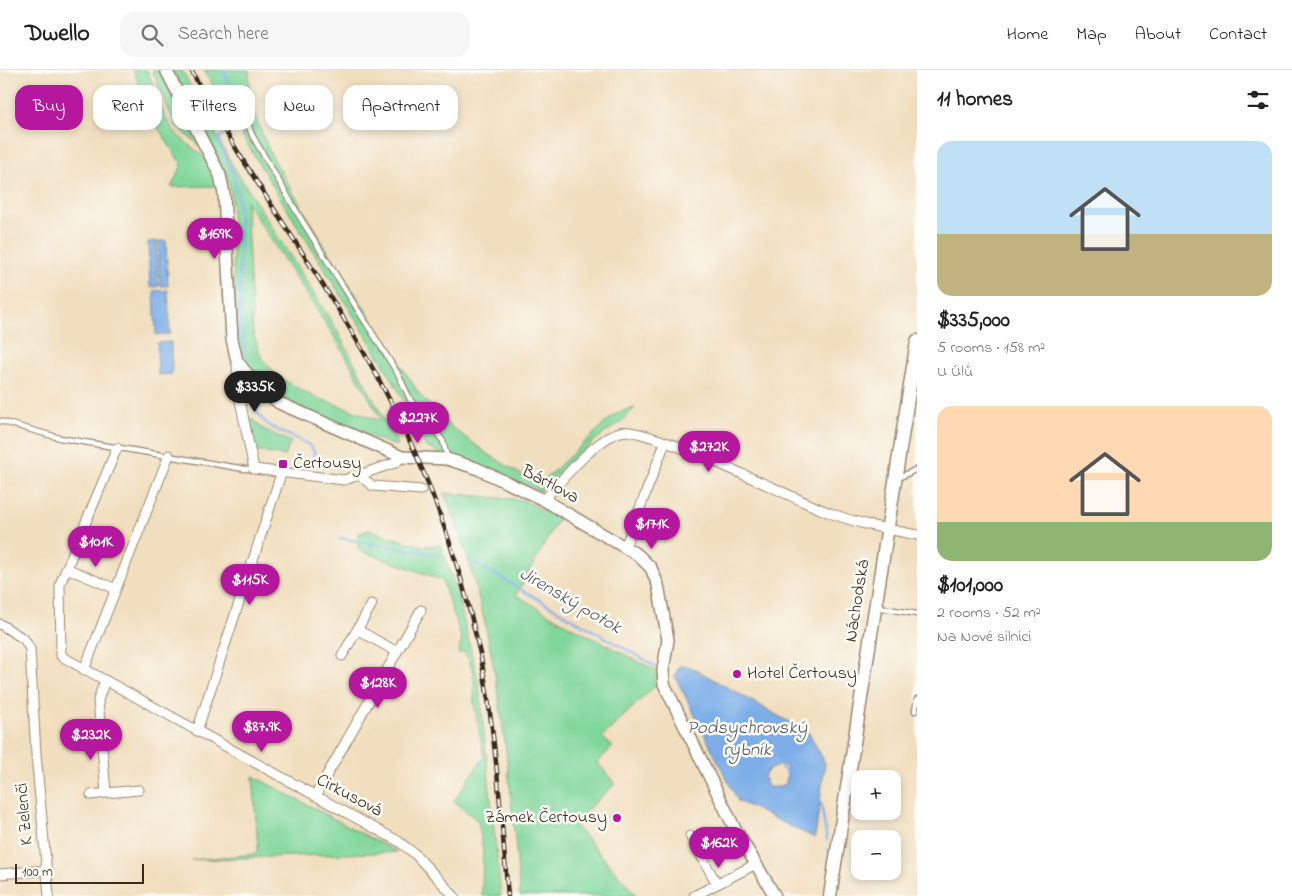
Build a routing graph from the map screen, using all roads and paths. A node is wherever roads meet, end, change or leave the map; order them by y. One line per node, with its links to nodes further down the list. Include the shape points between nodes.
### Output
1 (166, 70): 4 (street, via 220,175 232,338)
2 (250, 130): 11 (lane, via 301,219 398,374 410,401 443,440)
3 (917, 341): 5 (main road, Náchodská)
4 (237, 361): 10 (street, via 252,380 279,403); 12 (street, via 238,391)
5 (914, 377): 16 (main road, Náchodská)
6 (0, 420): 8 (lane, via 60,438)
7 (665, 443): 18 (street, via 630,431 620,432 586,453); 19 (street, via 826,512); 21 (street)
8 (117, 448): 9 (lane); 22 (street)
9 (169, 455): 12 (lane); 23 (street)
10 (404, 457): 11 (street, Bártlova); 15 (street)
11 (447, 459): 18 (street, Bártlova)
12 (254, 469): 14 (street)
13 (917, 469): 16 (lane)
14 (281, 474): 15 (street, via 344,480); 36 (street)
15 (360, 476): 17 (street, via 373,486)
16 (895, 480): 19 (main road, Náchodská)
17 (421, 490)
18 (544, 500): 21 (street, Bártlova)
19 (887, 530): 20 (street); 25 (main road, Náchodská)
20 (917, 535)
21 (625, 547): 42 (street, Bártlova, via 651,568 658,585 668,640 664,684 735,829)
22 (66, 568): 23 (street); 32 (street, Cirkusová, via 60,584 59,652 64,660)
23 (116, 589): 32 (street)
24 (372, 604): 29 (street)
25 (875, 607): 27 (lane); 50 (main road, Náchodská)
26 (420, 610): 30 (street)
27 (917, 614)
28 (0, 624): 43 (street, K Zelenči, via 24,639 30,649)
29 (358, 630): 30 (street); 31 (street)
30 (396, 652): 40 (street)
31 (342, 656)
32 (84, 670): 33 (street, Cirkusová)
33 (104, 680): 36 (street, Cirkusová); 38 (street, via 98,700)
34 (917, 699): 35 (lane)
35 (915, 711)
36 (197, 730): 40 (street, Cirkusová)
37 (139, 790): 38 (street)
38 (106, 793): 39 (street)
39 (91, 795)
40 (315, 796): 47 (street, Cirkusová, via 398,841 415,854)
41 (690, 836): 45 (street)
42 (756, 864): 45 (street); 49 (street, Bártlova)
43 (47, 870): 44 (street); 46 (street, K Zelenči)
44 (0, 874)
45 (717, 884): 48 (street)
46 (49, 896)
47 (454, 896)
48 (694, 896)
49 (775, 896)
50 (830, 896)

